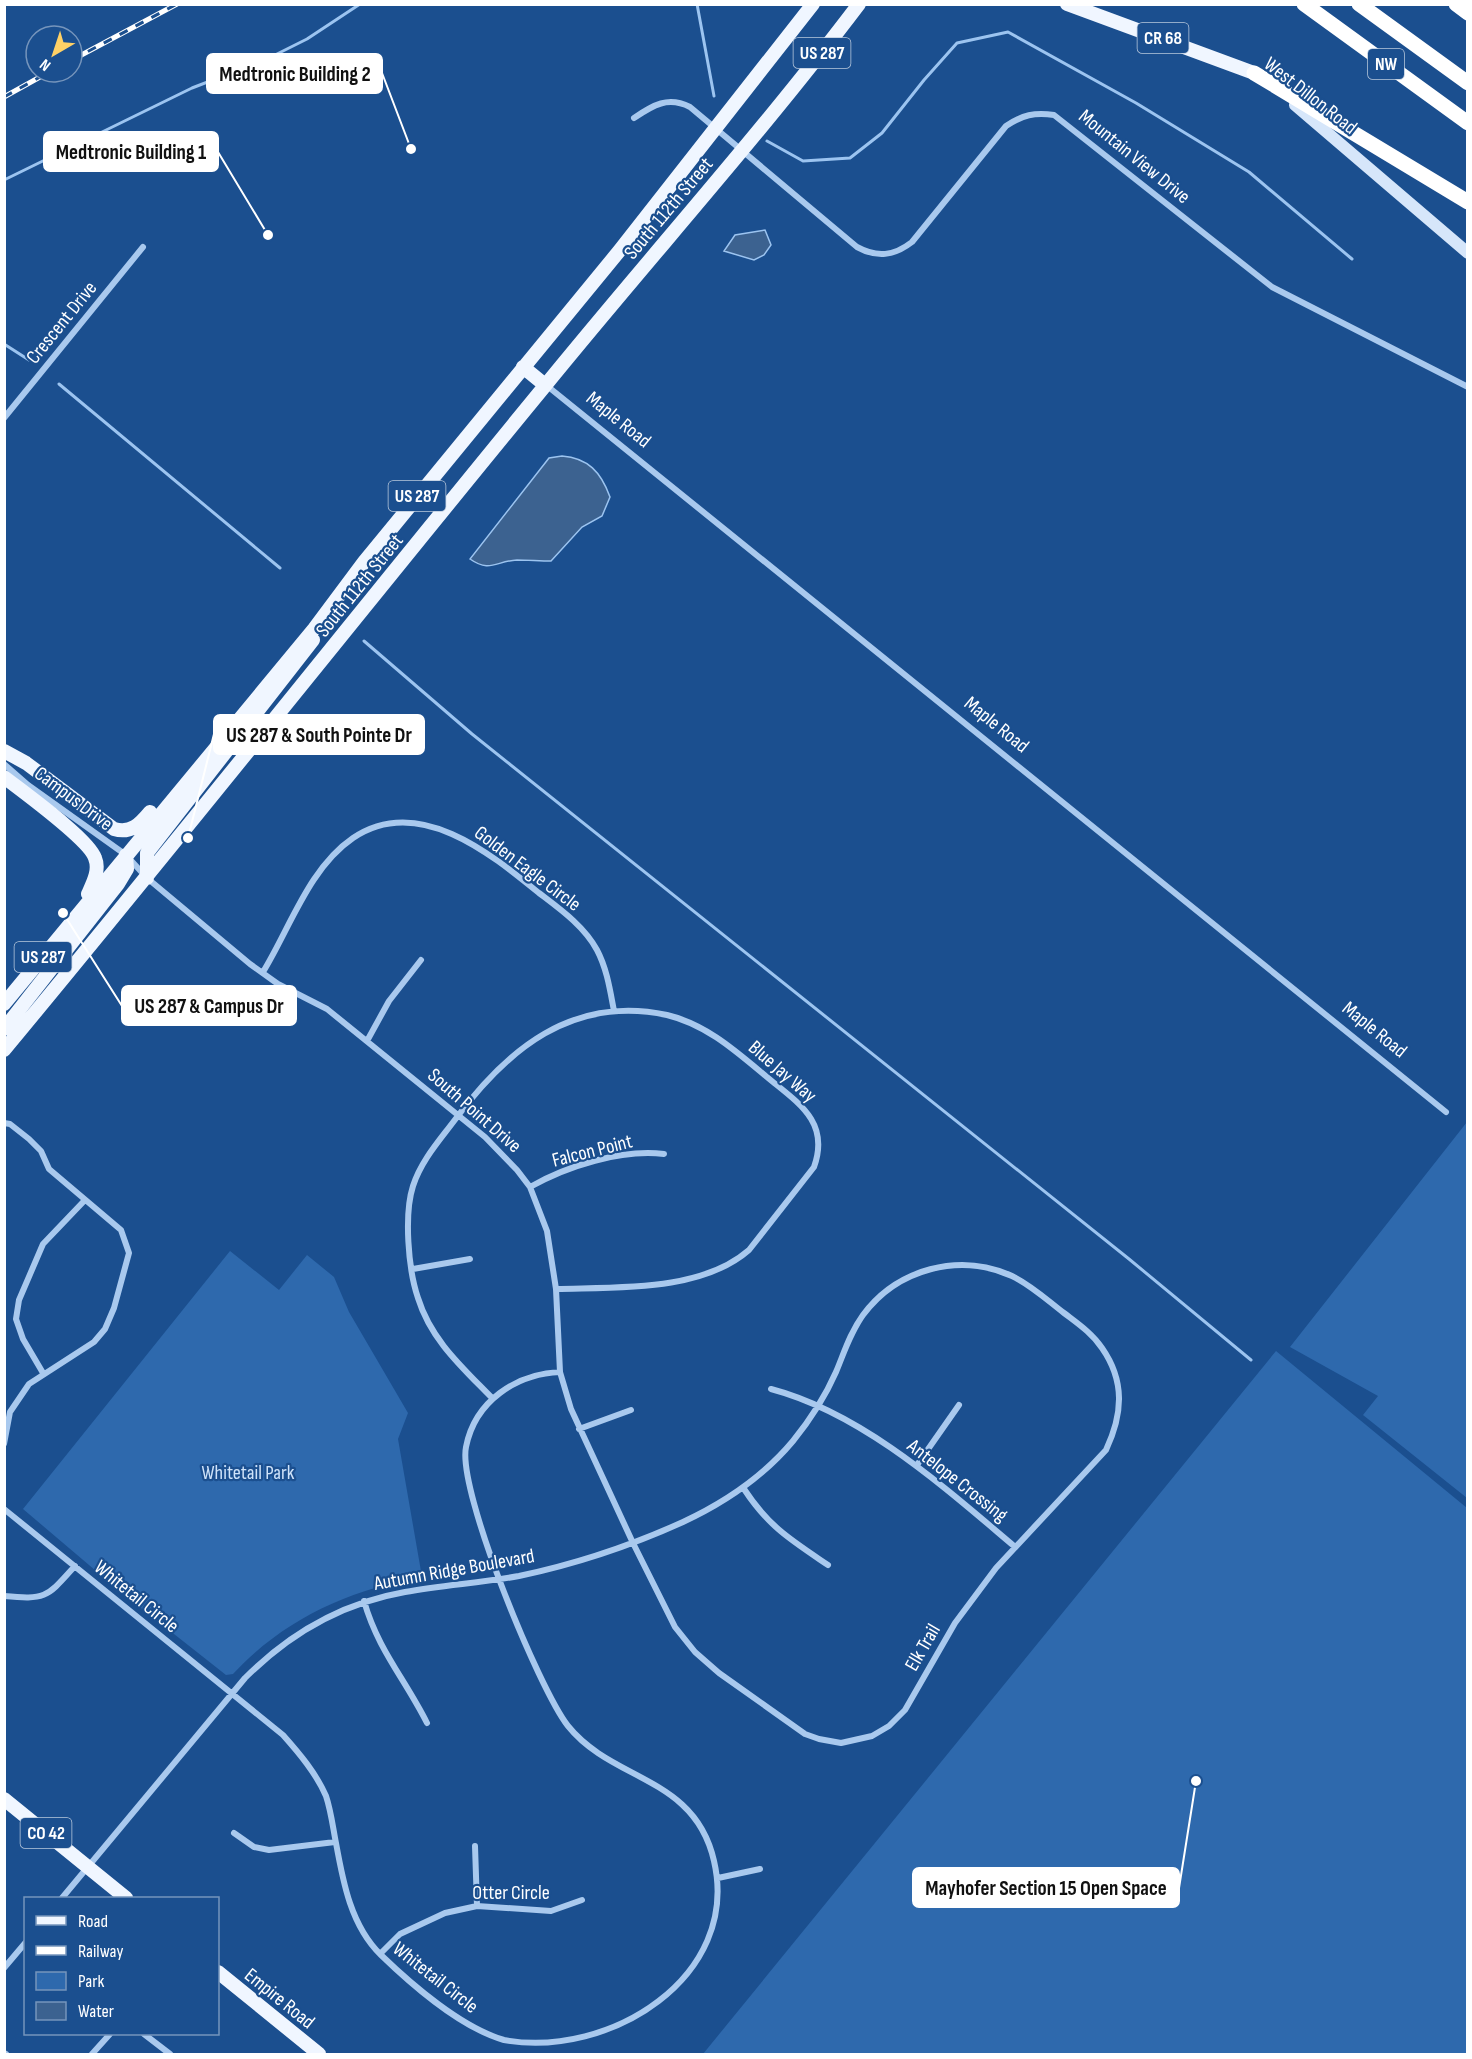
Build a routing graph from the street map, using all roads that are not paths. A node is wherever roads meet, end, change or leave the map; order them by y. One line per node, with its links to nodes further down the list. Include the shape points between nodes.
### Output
1 (813, 4): 13 (main road, South 112th Street / US 287)
2 (859, 4): 14 (main road, South 112th Street / US 287)
3 (1067, 4): 9 (main road, West Dillon Road / CR 68)
4 (1304, 4): 12 (highway, NW)
5 (1359, 4): 10 (highway, NW)
6 (1454, 4): 7 (highway); 8 (main road)
7 (1467, 13)
8 (1467, 19)
9 (1254, 73): 15 (highway); 17 (main road, West Dillon Road / CR 68, via 1314,119)
10 (1467, 83)
11 (634, 118): 13 (street, Mountain View Drive, via 671,100 690,107)
12 (1467, 123)
13 (717, 127): 14 (street, Mountain View Drive); 18 (main road, South 112th Street / US 287)
14 (742, 151): 19 (main road, South 112th Street / US 287); 20 (street, Mountain View Drive, via 857,247 887,255 912,242 1006,126 1035,113 1054,115 1272,287)
15 (1467, 202)
16 (143, 247): 21 (street, Crescent Drive)
17 (1467, 253)
18 (523, 367): 19 (main road, Maple Road); 22 (main road, South 112th Street / US 287)
19 (545, 385): 27 (main road, South 112th Street / US 287); 36 (street, Maple Road)
20 (1467, 387)
21 (4, 418)
22 (314, 629): 23 (main road, via 303,632 139,825 130,829 114,828); 26 (main road, South 112th Street / US 287); 27 (main road, via 314,639 304,654 147,853)
23 (4, 751)
24 (4, 764): 26 (street, Campus Drive)
25 (4, 777): 28 (main road, via 95,855 96,876)
26 (126, 855): 27 (street, South Point Drive); 28 (main road, South 112th Street / US 287); 33 (main road, via 126,869 118,884)
27 (147, 878): 30 (street, South Point Drive); 35 (main road, South 112th Street / US 287)
28 (81, 910): 31 (main road, South 112th Street / US 287)
29 (421, 960): 34 (street, via 388,1001)
30 (263, 972): 32 (street, Golden Eagle Circle, via 319,872 334,853 369,829 412,823 444,831 476,846 565,914 596,949 607,973); 34 (street, South Point Drive, via 327,1009)
31 (4, 1004)
32 (614, 1011): 37 (street, Blue Jay Way, via 579,1018 525,1045 490,1076); 44 (street, Blue Jay Way, via 668,1016 715,1035 808,1113 819,1138 819,1153 814,1167 749,1250 719,1271 699,1278 653,1284)
33 (4, 1029)
34 (367, 1041): 37 (street, South Point Drive)
35 (4, 1050)
36 (1446, 1112)
37 (458, 1116): 40 (street, South Point Drive, via 506,1157); 43 (street, Blue Jay Way, via 432,1150 413,1186 408,1223)
38 (4, 1123): 41 (street, via 29,1139 41,1151 49,1169)
39 (664, 1154): 40 (street, Falcon Point, via 633,1155 580,1166)
40 (530, 1187): 44 (street, South Point Drive, via 547,1231)
41 (86, 1200): 46 (street, via 43,1244 19,1300 16,1318); 46 (street, via 120,1230 129,1253 114,1308 98,1338)
42 (470, 1259): 43 (street)
43 (413, 1269): 48 (street, Blue Jay Way, via 417,1295 440,1343)
44 (555, 1289): 45 (street, South Point Drive)
45 (560, 1372): 48 (street, Whitetail Circle, via 530,1377 507,1386); 52 (street, South Point Drive)
46 (43, 1373): 53 (street, via 10,1412)
47 (771, 1389): 50 (street, Antelope Crossing, via 798,1396)
48 (492, 1398): 61 (street, Whitetail Circle, via 470,1433 465,1465 472,1500)
49 (959, 1405): 54 (street)
50 (818, 1407): 54 (street, Antelope Crossing); 55 (street, Autumn Ridge Boulevard, via 782,1454); 58 (street, Elk Trail, via 863,1314 898,1281 942,1266 973,1266 1013,1276 1034,1289 1091,1335 1109,1358 1118,1382 1120,1408 1116,1430 1096,1464)
51 (631, 1410): 52 (street)
52 (579, 1429): 57 (street, South Point Drive)
53 (4, 1444)
54 (917, 1465): 58 (street, Antelope Crossing)
55 (744, 1489): 57 (street, Autumn Ridge Boulevard); 59 (street, via 775,1529)
56 (4, 1509): 60 (street, Whitetail Circle)
57 (633, 1544): 58 (street, Elk Trail, via 675,1627 695,1652 805,1734 841,1743 872,1736 903,1712 955,1623); 61 (street, Autumn Ridge Boulevard, via 597,1557)
58 (1014, 1546)
59 (828, 1565)
60 (75, 1566): 62 (street, via 50,1593 38,1598); 64 (street, Whitetail Circle)
61 (500, 1579): 63 (street, Autumn Ridge Boulevard); 72 (street, Whitetail Circle, via 524,1644 566,1724 595,1751 671,1794 690,1813 704,1834)
62 (4, 1596)
63 (364, 1601): 64 (street, Autumn Ridge Boulevard, via 293,1636 257,1665); 65 (street, via 380,1645)
64 (231, 1693): 68 (street, Whitetail Circle, via 283,1735 302,1756 327,1798); 70 (street, Autumn Ridge Boulevard)
65 (427, 1723)
66 (4, 1799): 70 (main road, CO 42)
67 (234, 1833): 68 (street, via 254,1847 269,1850)
68 (335, 1842): 78 (street, Whitetail Circle, via 355,1917)
69 (475, 1846): 76 (street)
70 (87, 1867): 73 (street, Autumn Ridge Boulevard); 74 (main road, CO 42)
71 (760, 1869): 72 (street)
72 (718, 1878): 78 (street, Whitetail Circle, via 717,1912 711,1933 682,1981 636,2021 584,2042 556,2047 528,2045 482,2031 463,2021)
73 (64, 1897)
74 (124, 1897)
75 (582, 1900): 76 (street, Otter Circle, via 551,1911)
76 (477, 1906): 78 (street, Otter Circle, via 422,1922 400,1934)
77 (24, 1944): 79 (street)
78 (380, 1954)
79 (4, 1968)
80 (219, 1973): 85 (main road, Empire Road)
81 (109, 2035): 83 (street)
82 (145, 2035): 84 (street)
83 (92, 2055)
84 (170, 2055)
85 (319, 2055)

